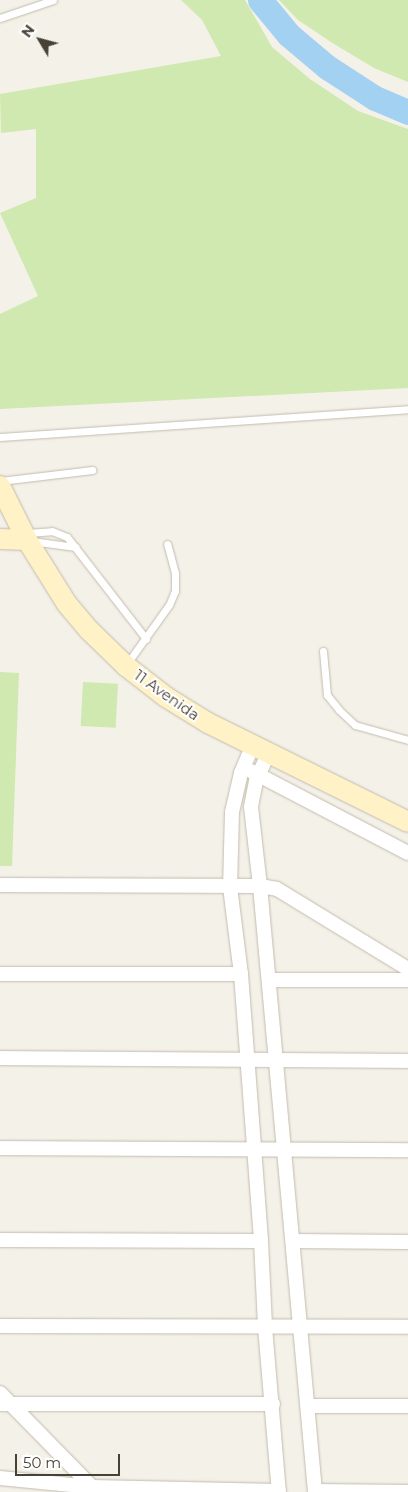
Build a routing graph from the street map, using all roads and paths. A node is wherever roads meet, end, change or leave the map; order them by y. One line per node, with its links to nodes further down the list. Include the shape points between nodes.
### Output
1 (53, 0): 2 (lane)
2 (0, 18)
3 (408, 409): 4 (lane)
4 (0, 437)
5 (92, 470): 6 (lane)
6 (0, 481)
7 (0, 486): 8 (main road, 11 Avenida)
8 (25, 537): 9 (main road); 11 (lane); 11 (lane, via 52,531 61,533); 14 (main road, 11 Avenida, via 68,604)
9 (0, 539)
10 (167, 544): 12 (lane, via 175,573 175,591 169,606)
11 (76, 547): 12 (lane)
12 (146, 639): 14 (lane)
13 (323, 651): 15 (lane, via 327,695 339,710 355,725)
14 (126, 666): 16 (main road, 11 Avenida, via 166,697)
15 (408, 740)
16 (260, 750): 17 (street); 18 (street); 19 (main road, 11 Avenida)
17 (243, 767): 18 (street); 23 (street, via 232,812)
18 (258, 774): 20 (street); 22 (street, via 251,807)
19 (408, 822)
20 (408, 853)
21 (0, 885): 23 (street)
22 (260, 886): 23 (street); 24 (street, via 277,889); 27 (street)
23 (230, 888): 26 (street)
24 (408, 969)
25 (0, 974): 26 (street)
26 (241, 974): 30 (street)
27 (269, 980): 28 (street); 31 (street)
28 (408, 980)
29 (0, 1058): 30 (street)
30 (247, 1061): 31 (street); 34 (street)
31 (276, 1061): 32 (street); 35 (street)
32 (408, 1061)
33 (0, 1148): 34 (street)
34 (254, 1149): 35 (street); 39 (street)
35 (284, 1149): 36 (street); 38 (street)
36 (408, 1150)
37 (0, 1240): 39 (street)
38 (293, 1241): 40 (street); 43 (street)
39 (261, 1242): 42 (street)
40 (408, 1242)
41 (0, 1326): 42 (street)
42 (265, 1327): 43 (street); 46 (street)
43 (301, 1327): 44 (street); 48 (street)
44 (408, 1327)
45 (0, 1393): 47 (street)
46 (273, 1404): 47 (street); 52 (street)
47 (6, 1405): 51 (street)
48 (308, 1406): 49 (street); 53 (street)
49 (408, 1406)
50 (0, 1478): 51 (street)
51 (95, 1490): 52 (street)
52 (279, 1491)
53 (315, 1491): 54 (street)
54 (408, 1492)

